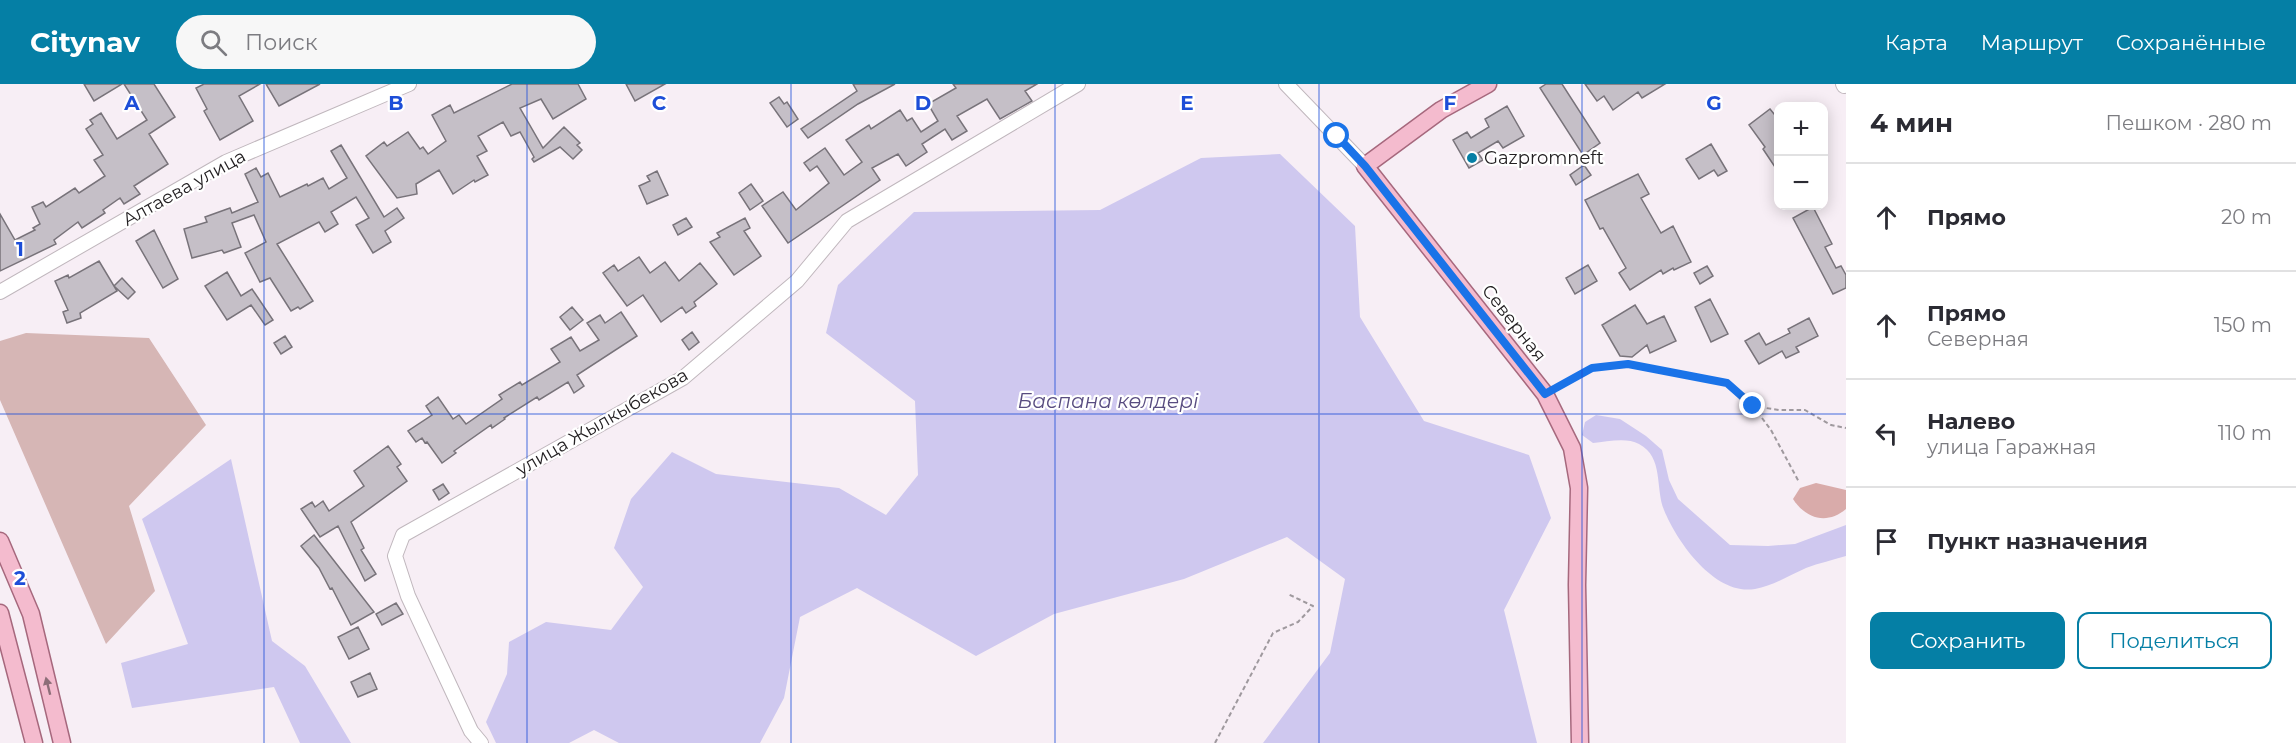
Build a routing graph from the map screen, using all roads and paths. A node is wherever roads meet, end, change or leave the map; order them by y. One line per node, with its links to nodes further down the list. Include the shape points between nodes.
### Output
1 (409, 84): 6 (street, Алтаева улица, via 226,162)
2 (1078, 84): 16 (street, улица Жылкыбекова, via 847,221 796,281 683,378 403,535 394,556 408,596 471,731)
3 (1286, 84): 5 (street)
4 (1488, 84): 5 (main road, via 1441,110)
5 (1365, 166): 7 (main road, Северная)
6 (0, 292)
7 (1545, 394): 8 (path, via 1592,368 1628,364 1727,383); 18 (main road, Северная, via 1572,448 1579,489)
8 (1753, 406): 9 (path, via 1805,410); 10 (path)
9 (1846, 429)
10 (1799, 482)
11 (0, 541): 15 (main road, one-way to 11, via 31,614)
12 (1288, 594): 17 (path, via 1313,606 1298,622 1273,633)
13 (0, 613): 14 (main road)
14 (34, 743)
15 (62, 743)
16 (481, 743)
17 (1215, 743)
18 (1580, 743)

